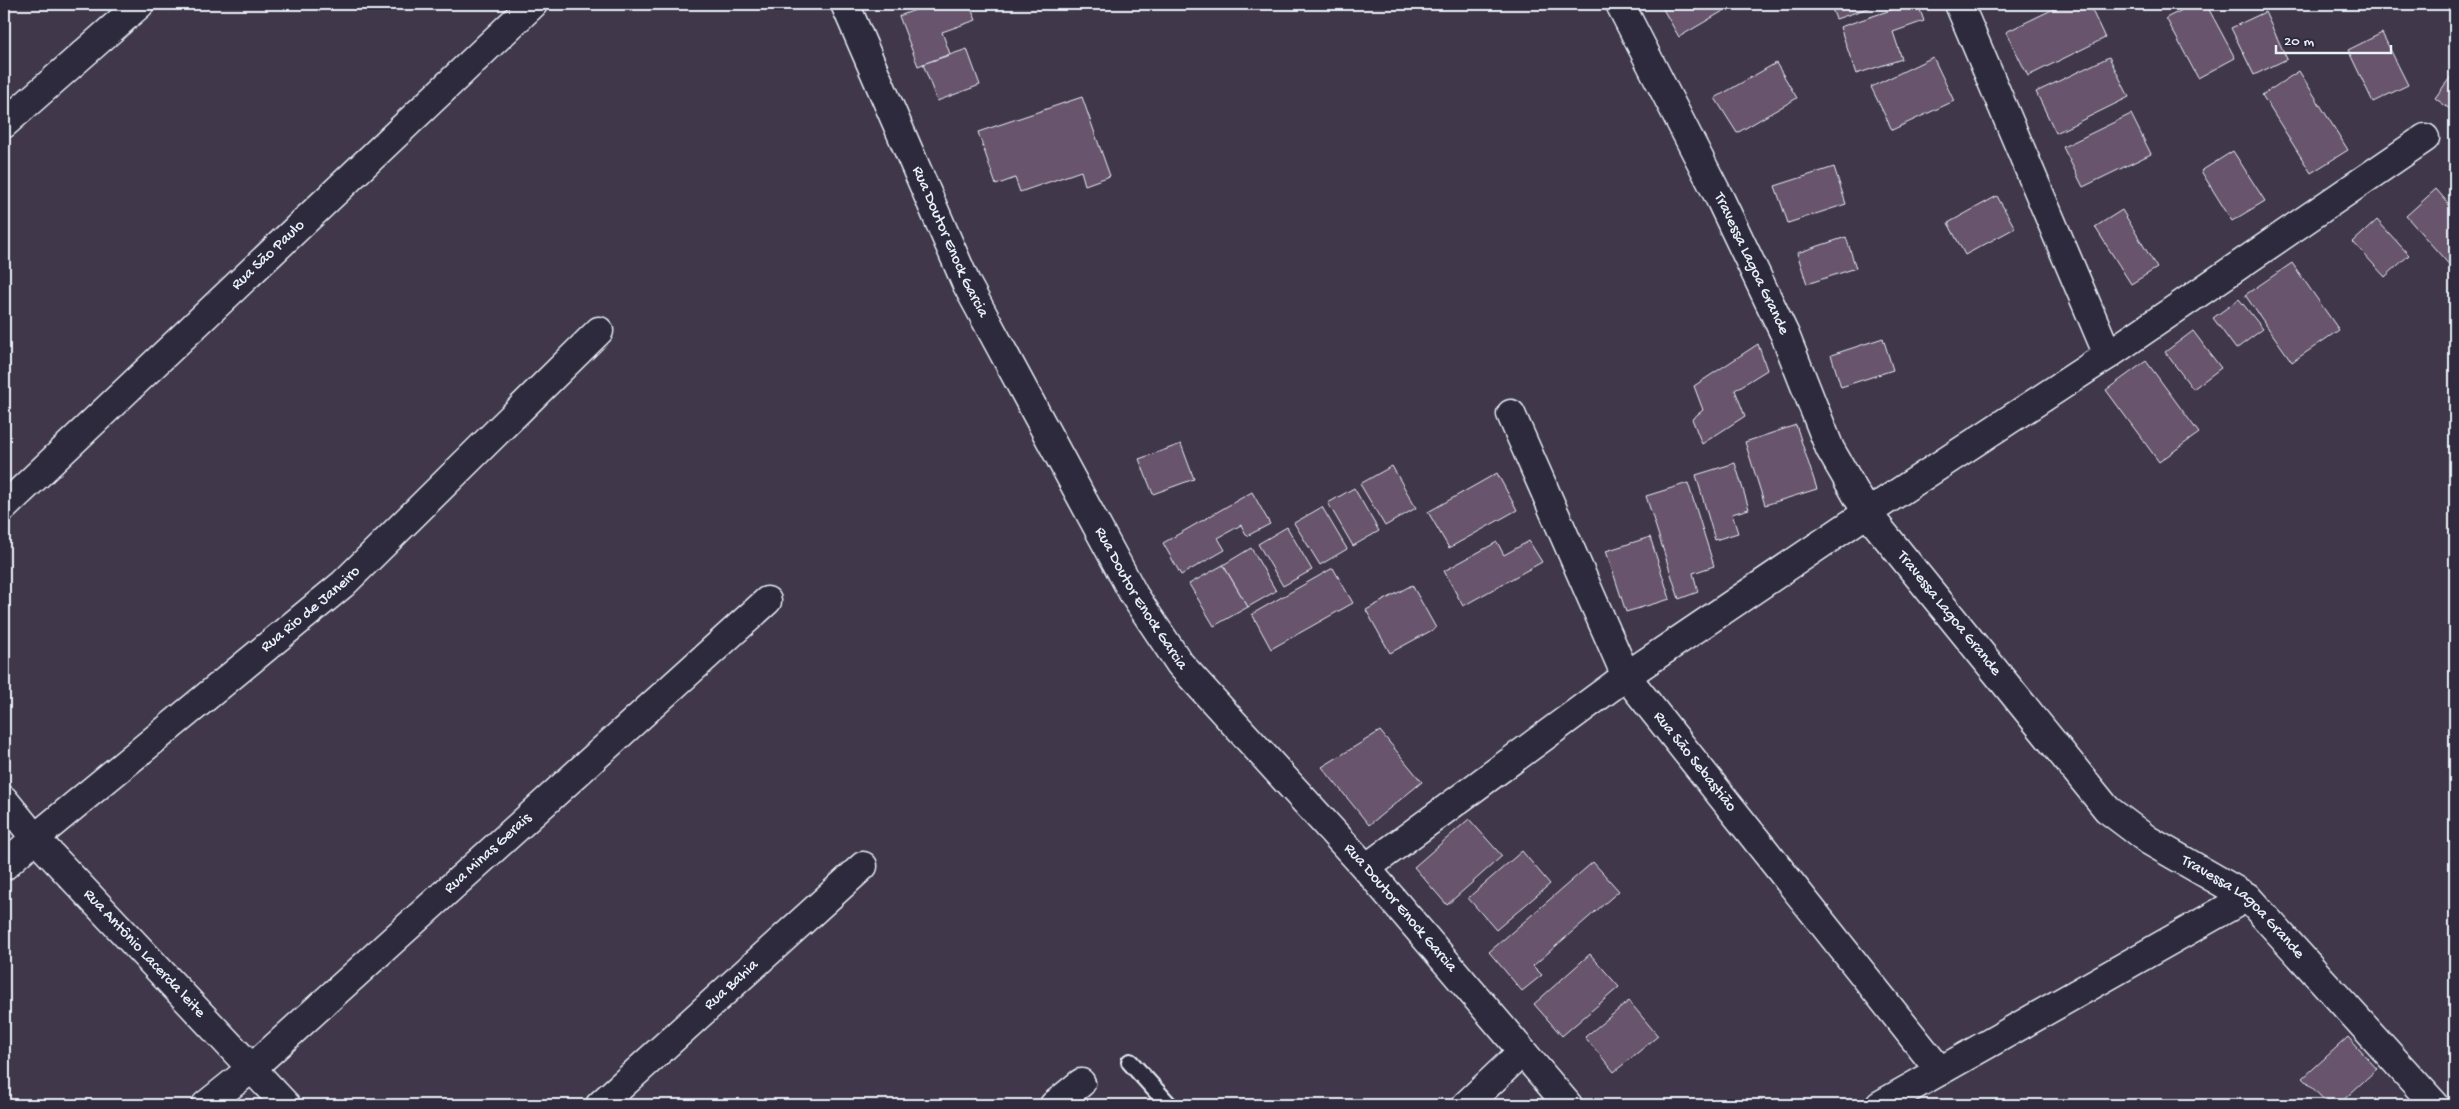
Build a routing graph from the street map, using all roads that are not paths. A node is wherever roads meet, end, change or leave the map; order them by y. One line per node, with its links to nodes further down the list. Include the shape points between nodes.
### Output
1 (140, 4): 6 (street)
2 (534, 4): 11 (street, Rua São Paulo)
3 (845, 4): 19 (street, Rua Doutor Enock Garcia, via 966,283 1134,595 1180,664)
4 (1620, 4): 12 (street, Travessa Lagoa Grande, via 1721,201 1785,335 1830,449)
5 (1959, 4): 9 (street)
6 (4, 124)
7 (2425, 138): 9 (street)
8 (599, 331): 16 (street, Rua Rio de Janeiro, via 343,584)
9 (2108, 355): 12 (street)
10 (1511, 414): 14 (street, Rua São Sebastião)
11 (4, 507)
12 (1867, 513): 14 (street); 20 (street, Travessa Lagoa Grande, via 2107,809 2148,840)
13 (767, 602): 23 (street, Rua Minas Gerais)
14 (1626, 676): 19 (street); 24 (street, Rua São Sebastião)
15 (4, 800): 16 (street, Rua Antônio Lacerda leite)
16 (35, 838): 17 (street, Rua Rio de Janeiro); 23 (street, Rua Antônio Lacerda leite)
17 (4, 866)
18 (863, 866): 28 (street, Rua Bahia)
19 (1366, 868): 21 (street, Rua Doutor Enock Garcia)
20 (2247, 896): 24 (street); 34 (street, Travessa Lagoa Grande)
21 (1522, 1052): 31 (street); 32 (street, Rua Doutor Enock Garcia)
22 (1130, 1062): 30 (lane)
23 (252, 1068): 26 (street, Rua Minas Gerais); 27 (street, Rua Antônio Lacerda leite)
24 (1940, 1071): 33 (street)
25 (1081, 1083): 29 (street)
26 (206, 1105)
27 (286, 1105)
28 (600, 1105)
29 (1054, 1105)
30 (1169, 1105)
31 (1466, 1105)
32 (1568, 1105)
33 (1880, 1105)
34 (2435, 1105)

